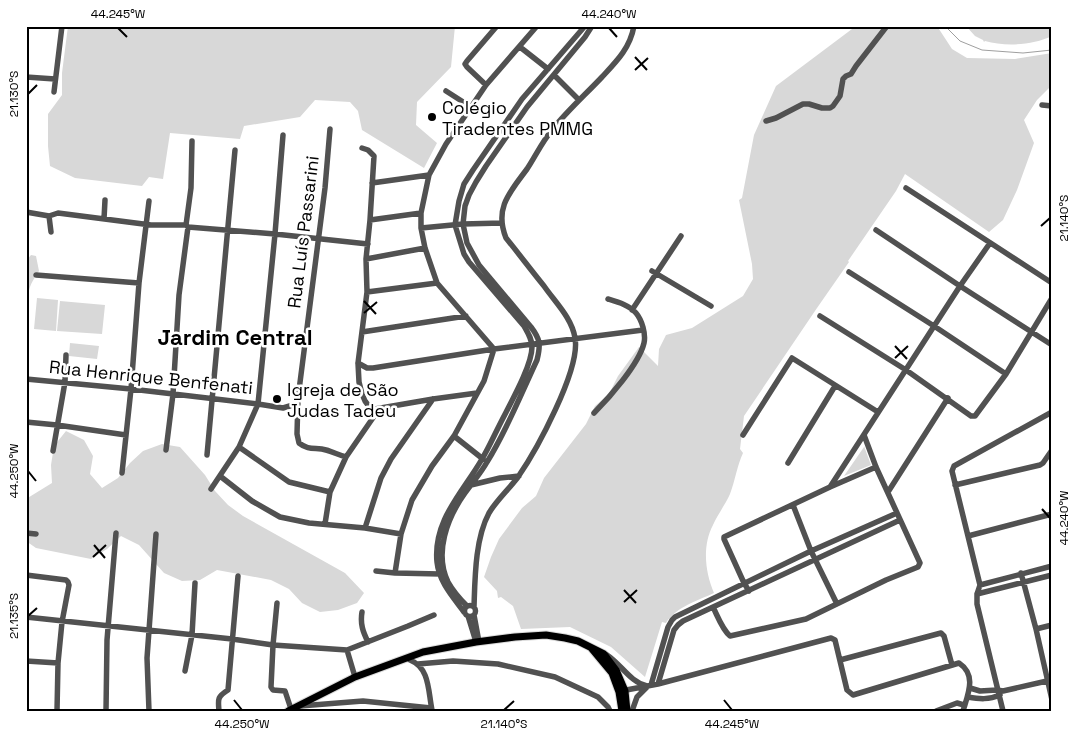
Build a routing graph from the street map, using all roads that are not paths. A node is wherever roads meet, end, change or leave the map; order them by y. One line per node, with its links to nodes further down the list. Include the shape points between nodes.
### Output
1 (62, 26): 12 (street)
2 (497, 26): 13 (street, via 466,64)
3 (537, 26): 8 (street)
4 (585, 26): 9 (street)
5 (592, 26): 10 (street)
6 (634, 26): 16 (street, via 626,49)
7 (887, 26): 20 (street, via 851,74 843,79 840,96 833,106 822,108 803,104)
8 (520, 47): 9 (street); 13 (street)
9 (548, 69): 39 (street, via 522,99 464,184)
10 (554, 75): 16 (street); 37 (street, via 527,107 476,182 465,206)
11 (26, 77): 12 (street)
12 (55, 79): 15 (street)
13 (486, 85): 19 (street)
14 (446, 91): 19 (street)
15 (54, 92)
16 (579, 100): 38 (street, via 552,130 506,199)
17 (1042, 105): 18 (street)
18 (1052, 106)
19 (471, 107): 26 (street)
20 (766, 121)
21 (330, 129): 47 (street, Rua Luís Passarini)
22 (283, 136): 45 (street)
23 (192, 141): 40 (street)
24 (362, 148): 27 (street, via 374,156)
25 (235, 150): 43 (street)
26 (429, 175): 27 (street); 32 (street)
27 (372, 184): 35 (street)
28 (906, 188): 49 (street)
29 (106, 200): 34 (street)
30 (150, 201): 36 (street)
31 (26, 212): 33 (street)
32 (421, 213): 35 (street); 41 (street)
33 (49, 216): 34 (street, via 58,213); 44 (street)
34 (104, 220): 36 (street)
35 (370, 220): 48 (street)
36 (146, 224): 40 (street); 55 (street)
37 (463, 224): 38 (street); 39 (street); 71 (street, via 467,243 479,266 531,327)
38 (502, 224): 70 (street, via 506,238 566,316)
39 (455, 225): 41 (street); 72 (street, via 469,262 524,326)
40 (187, 226): 43 (street); 84 (street)
41 (421, 228): 50 (street)
42 (876, 230): 58 (street)
43 (228, 231): 45 (street); 87 (street)
44 (51, 232)
45 (275, 234): 47 (street); 89 (street)
46 (681, 236): 52 (street)
47 (319, 239): 48 (street); 85 (street, Rua Luís Passarini)
48 (368, 244): 51 (street)
49 (990, 244): 57 (street); 58 (street)
50 (425, 248): 51 (street); 56 (street)
51 (366, 260): 59 (street)
52 (654, 272): 62 (street); 63 (street)
53 (849, 272): 66 (street)
54 (36, 275): 55 (street)
55 (139, 283): 82 (street)
56 (437, 283): 59 (street); 64 (street)
57 (1052, 283)
58 (960, 286): 66 (street); 68 (street)
59 (367, 292): 69 (street)
60 (1052, 298): 68 (street)
61 (608, 299): 63 (street)
62 (711, 306)
63 (632, 310): 67 (street)
64 (466, 316): 69 (street); 74 (street)
65 (820, 316): 77 (street)
66 (934, 326): 77 (street); 78 (street)
67 (643, 330): 70 (street); 93 (street, via 643,344 630,369)
68 (1031, 331): 73 (street); 78 (street)
69 (362, 332): 76 (street)
70 (576, 338): 71 (street); 111 (street, via 573,364 562,396)
71 (540, 344): 72 (street); 112 (street, via 537,360 510,420 487,464)
72 (532, 345): 74 (street); 106 (street, via 525,372)
73 (1052, 345)
74 (494, 349): 76 (street, via 373,368); 83 (street)
75 (66, 355): 80 (street)
76 (358, 363): 90 (street, via 365,401 371,408)
77 (906, 370): 86 (street); 91 (street)
78 (1006, 374): 86 (street, via 975,416)
79 (26, 379): 80 (street, Rua Henrique Benfenati)
80 (65, 382): 82 (street, Rua Henrique Benfenati); 95 (street)
81 (835, 386): 91 (street); 97 (street, via 792,358); 107 (street)
82 (132, 390): 84 (street, Rua Henrique Benfenati); 96 (street)
83 (477, 393): 88 (street); 99 (street)
84 (173, 394): 87 (street, Rua Henrique Benfenati); 101 (street)
85 (298, 398): 89 (street, Rua Henrique Benfenati, via 286,408); 105 (street, Rua Luís Passarini, via 299,443)
86 (948, 398): 117 (street)
87 (213, 399): 89 (street, Rua Henrique Benfenati); 104 (street)
88 (433, 399): 90 (street); 123 (street, via 391,459)
89 (258, 404): 100 (street)
90 (379, 409): 105 (street)
91 (878, 412): 98 (street)
92 (1052, 412): 113 (street, via 954,466)
93 (594, 413)
94 (26, 422): 95 (street)
95 (57, 425): 96 (street); 103 (street)
96 (126, 435): 109 (street)
97 (743, 435)
98 (864, 435): 108 (street); 114 (street)
99 (454, 436): 106 (street); 128 (street, via 412,500)
100 (238, 447): 110 (street); 116 (street, via 289,482)
101 (166, 450)
102 (1052, 450): 113 (street, via 1040,465)
103 (53, 451)
104 (207, 455)
105 (346, 457): 116 (street)
106 (483, 459): 136 (street, via 444,520 438,546)
107 (788, 463)
108 (876, 467): 114 (street); 117 (street)
109 (122, 473)
110 (220, 476): 115 (street); 122 (street, via 252,501 280,517)
111 (518, 476): 112 (street); 150 (street, via 490,513 480,540 475,611)
112 (471, 485): 150 (street, via 451,517 442,558 449,583)
113 (955, 485): 129 (street)
114 (830, 487): 118 (street)
115 (211, 489)
116 (330, 492): 122 (street)
117 (888, 492): 119 (street)
118 (793, 505): 130 (street); 142 (street, via 726,535 724,539)
119 (897, 513): 121 (street); 130 (street)
120 (1052, 514): 129 (street)
121 (900, 520): 131 (street); 147 (street, via 920,563 918,567)
122 (325, 524): 123 (street)
123 (364, 528): 128 (street)
124 (26, 533): 126 (street)
125 (116, 533): 155 (street)
126 (36, 534)
127 (156, 534): 159 (street)
128 (401, 534): 134 (street)
129 (968, 536): 143 (street)
130 (811, 551): 131 (street); 142 (street)
131 (815, 560): 144 (street); 147 (street)
132 (1052, 566): 135 (street)
133 (376, 571): 134 (street)
134 (395, 573): 136 (street)
135 (1021, 573): 140 (street); 143 (street)
136 (440, 574): 150 (street, via 446,587)
137 (26, 575): 153 (street, via 68,582)
138 (1052, 575): 140 (street)
139 (238, 576): 161 (street)
140 (1023, 582): 145 (street); 157 (street)
141 (195, 583): 160 (street)
142 (744, 583): 144 (street); 156 (street, via 675,617)
143 (980, 585): 145 (street)
144 (749, 591): 148 (street)
145 (978, 594): 182 (street)
146 (277, 603): 164 (street)
147 (837, 604): 148 (street, via 806,619 730,636)
148 (714, 607): 158 (street, via 683,621)
149 (362, 612): 162 (street, via 362,628)
150 (468, 612): 163 (street)
151 (434, 615): 162 (street)
152 (26, 617): 153 (street)
153 (62, 622): 155 (street); 171 (street)
154 (1052, 625): 157 (street)
155 (108, 626): 159 (street); 190 (street)
156 (668, 627): 158 (street); 178 (street)
157 (1036, 629): 177 (street)
158 (674, 630): 178 (street)
159 (149, 631): 160 (street); 191 (street)
160 (192, 635): 161 (street); 174 (street)
161 (232, 639): 164 (street); 192 (street, via 228,690 218,698)
162 (368, 642): 166 (street)
163 (478, 642): 165 (main road, via 546,636 578,641); 168 (main road)
164 (273, 645): 166 (street); 187 (street, via 271,687 285,691)
165 (591, 647): 167 (main road); 181 (main road)
166 (347, 650): 175 (street)
167 (604, 654): 176 (street); 181 (main road, via 616,670)
168 (414, 655): 172 (street, via 410,660); 175 (main road)
169 (840, 660): 173 (street, via 941,633); 173 (street, via 847,690 852,695); 178 (street, via 835,640 831,638)
170 (26, 661): 171 (street)
171 (58, 663): 189 (street)
172 (418, 664): 188 (street, via 427,680); 193 (street, via 453,661 498,664 555,677 598,697)
173 (952, 665): 179 (street, via 959,663 964,667)
174 (185, 671)
175 (355, 677): 187 (main road)
176 (633, 680): 178 (street); 180 (street)
177 (1047, 681): 182 (street); 184 (street)
178 (653, 685): 180 (street); 185 (street, via 640,693)
179 (970, 688): 182 (street); 183 (street)
180 (635, 689): 181 (street); 185 (street)
181 (622, 691): 194 (main road); 195 (main road)
182 (999, 693): 183 (street, via 986,699); 198 (street)
183 (968, 697): 186 (street)
184 (1052, 700)
185 (635, 701): 196 (street)
186 (964, 708): 197 (street, via 957,703)
187 (292, 709): 188 (street, via 363,701)
188 (432, 710)
189 (57, 711)
190 (106, 711)
191 (150, 711)
192 (219, 711)
193 (610, 711)
194 (622, 711)
195 (627, 711)
196 (632, 711)
197 (936, 711)
198 (1003, 711)

